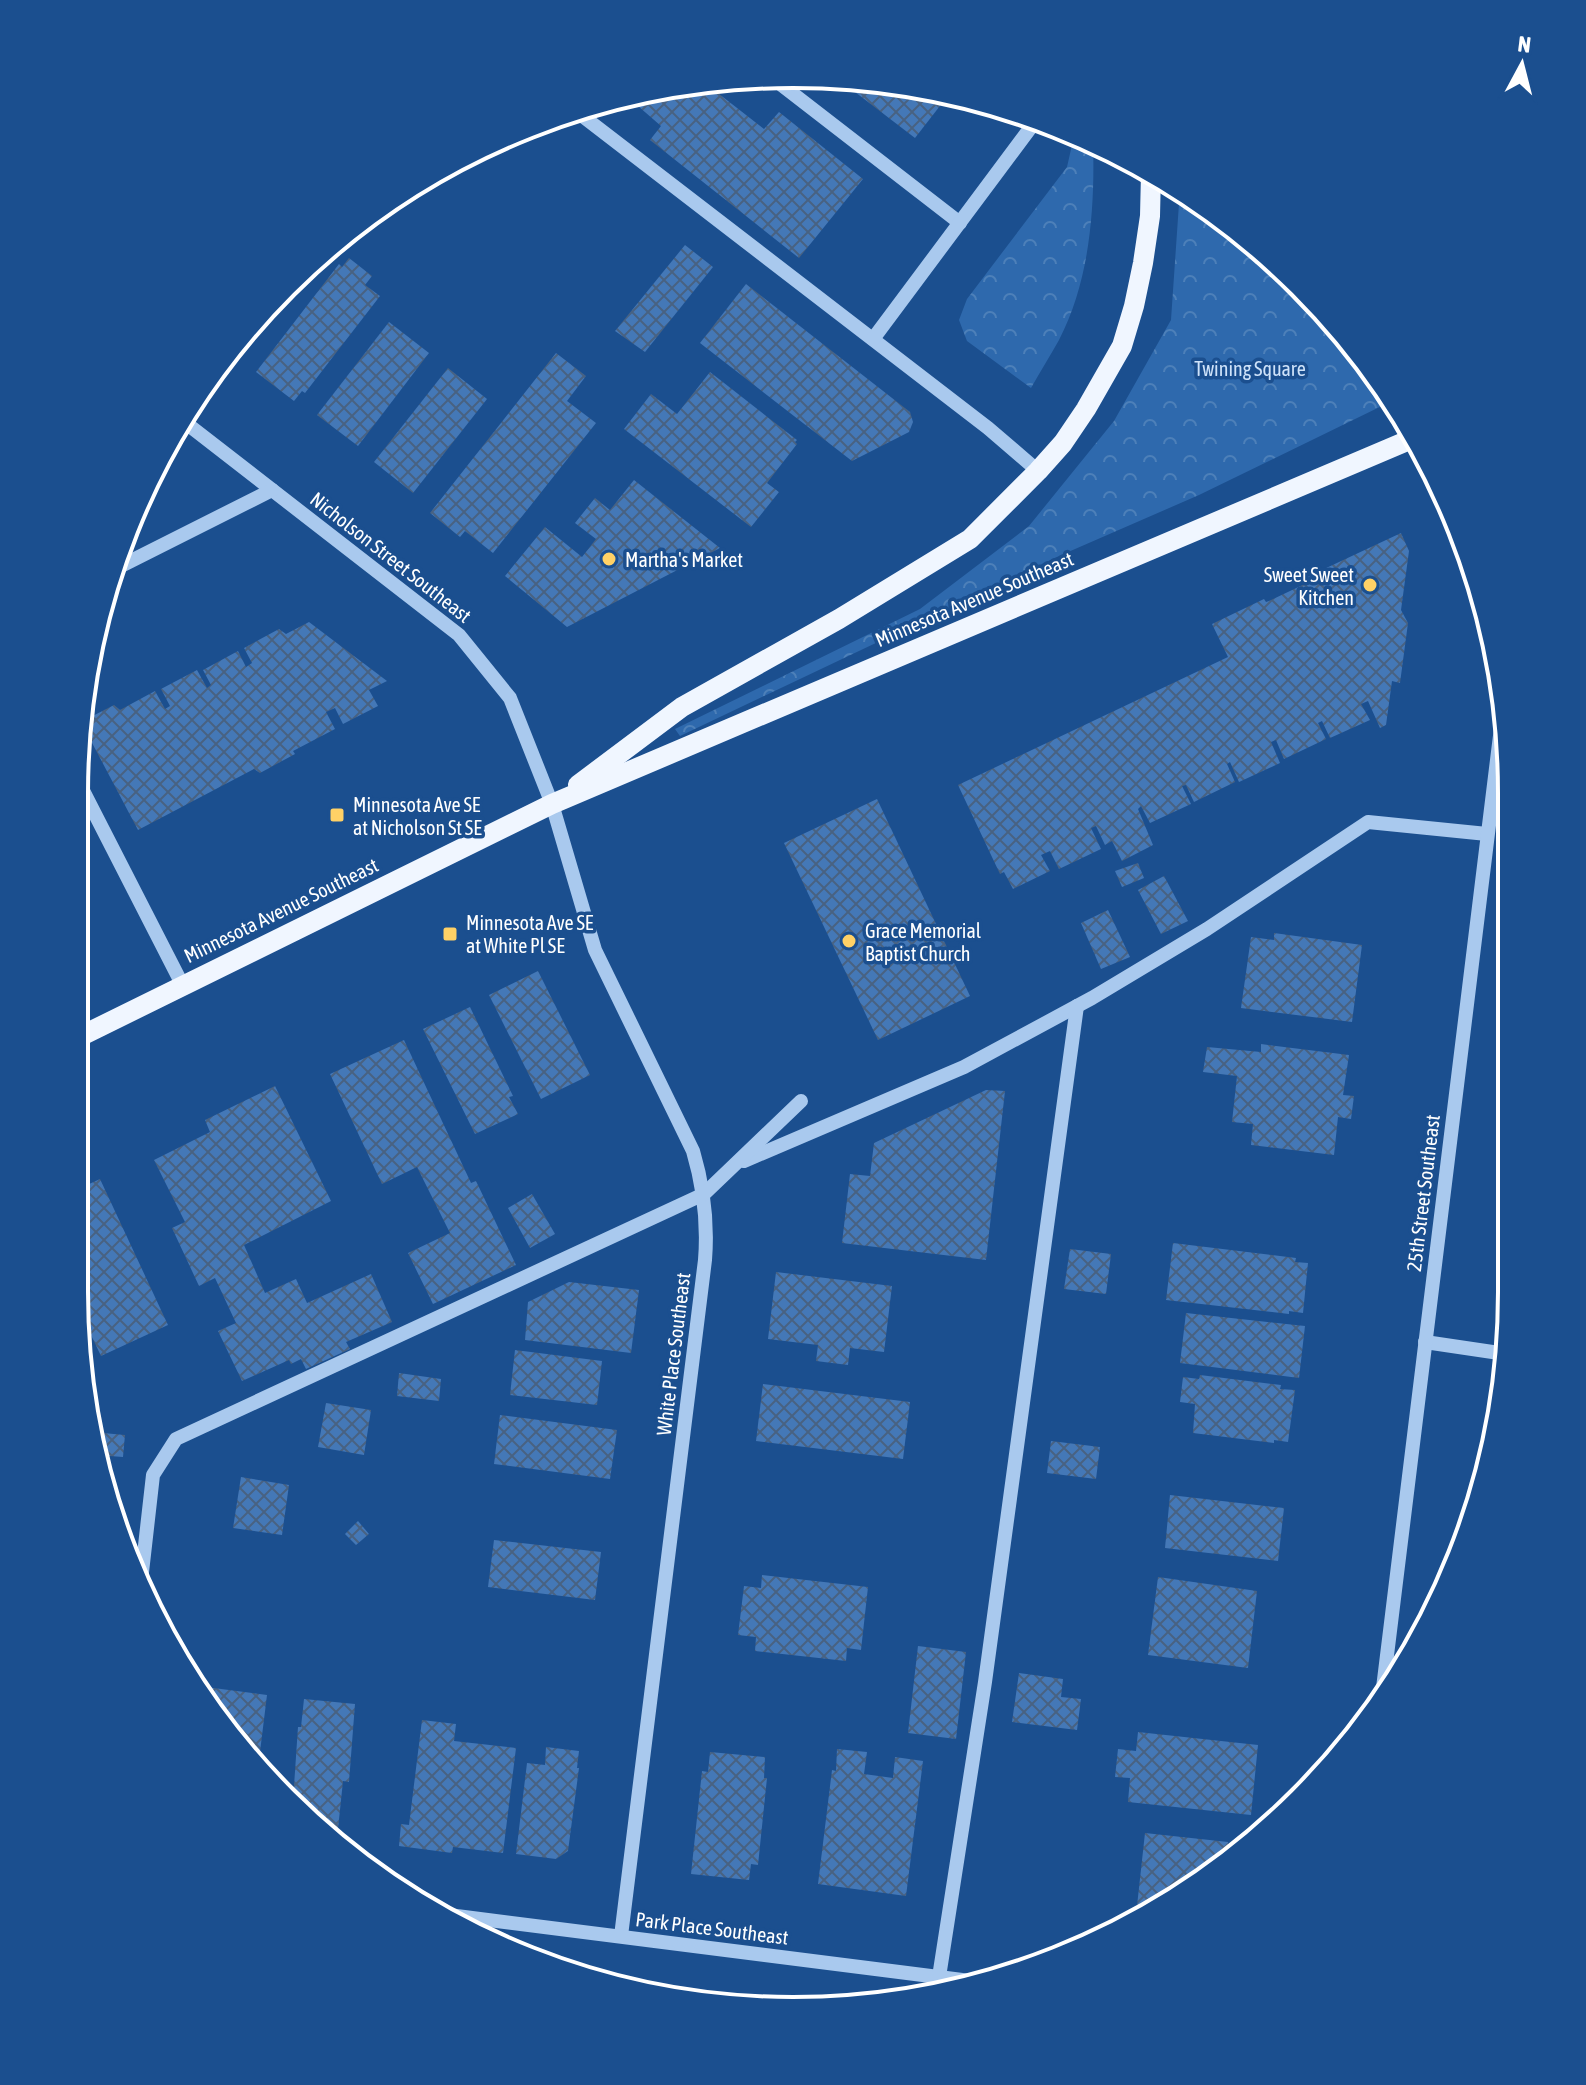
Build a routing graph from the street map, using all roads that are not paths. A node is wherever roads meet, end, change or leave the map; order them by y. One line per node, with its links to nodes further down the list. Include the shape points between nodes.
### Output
1 (786, 88): 5 (street)
2 (587, 119): 6 (street)
3 (1030, 129): 5 (street)
4 (1151, 185): 9 (main road, Minnesota Avenue Southeast, via 1143,263 1122,346 1086,409)
5 (960, 223): 6 (street)
6 (873, 339): 9 (street)
7 (191, 427): 10 (street, Nicholson Street Southeast)
8 (1405, 442): 14 (main road, Minnesota Avenue Southeast)
9 (1038, 471): 14 (main road, Minnesota Avenue Southeast, via 970,539 682,707)
10 (272, 490): 11 (street); 14 (street, Nicholson Street Southeast, via 459,635 510,698)
11 (126, 563)
12 (1497, 760): 15 (street, 25th Street Southeast)
13 (88, 800): 16 (street)
14 (552, 804): 16 (main road, Minnesota Avenue Southeast); 21 (street, White Place Southeast, via 595,950 693,1151)
15 (1487, 834): 17 (street, via 1368,822 1207,929); 22 (street, 25th Street Southeast)
16 (183, 986): 18 (main road, Minnesota Avenue Southeast)
17 (1077, 1006): 20 (street, via 964,1067); 28 (street, via 985,1682)
18 (88, 1033)
19 (801, 1101): 20 (street)
20 (733, 1166): 21 (street)
21 (704, 1194): 24 (street, via 176,1439 153,1475); 27 (street, White Place Southeast, via 705,1260)
22 (1425, 1342): 23 (street); 25 (street, 25th Street Southeast)
23 (1495, 1352)
24 (143, 1564)
25 (1384, 1675)
26 (468, 1917): 27 (street, Park Place Southeast)
27 (621, 1936): 28 (street, Park Place Southeast)
28 (939, 1977): 29 (street, Park Place Southeast)
29 (951, 1979)

